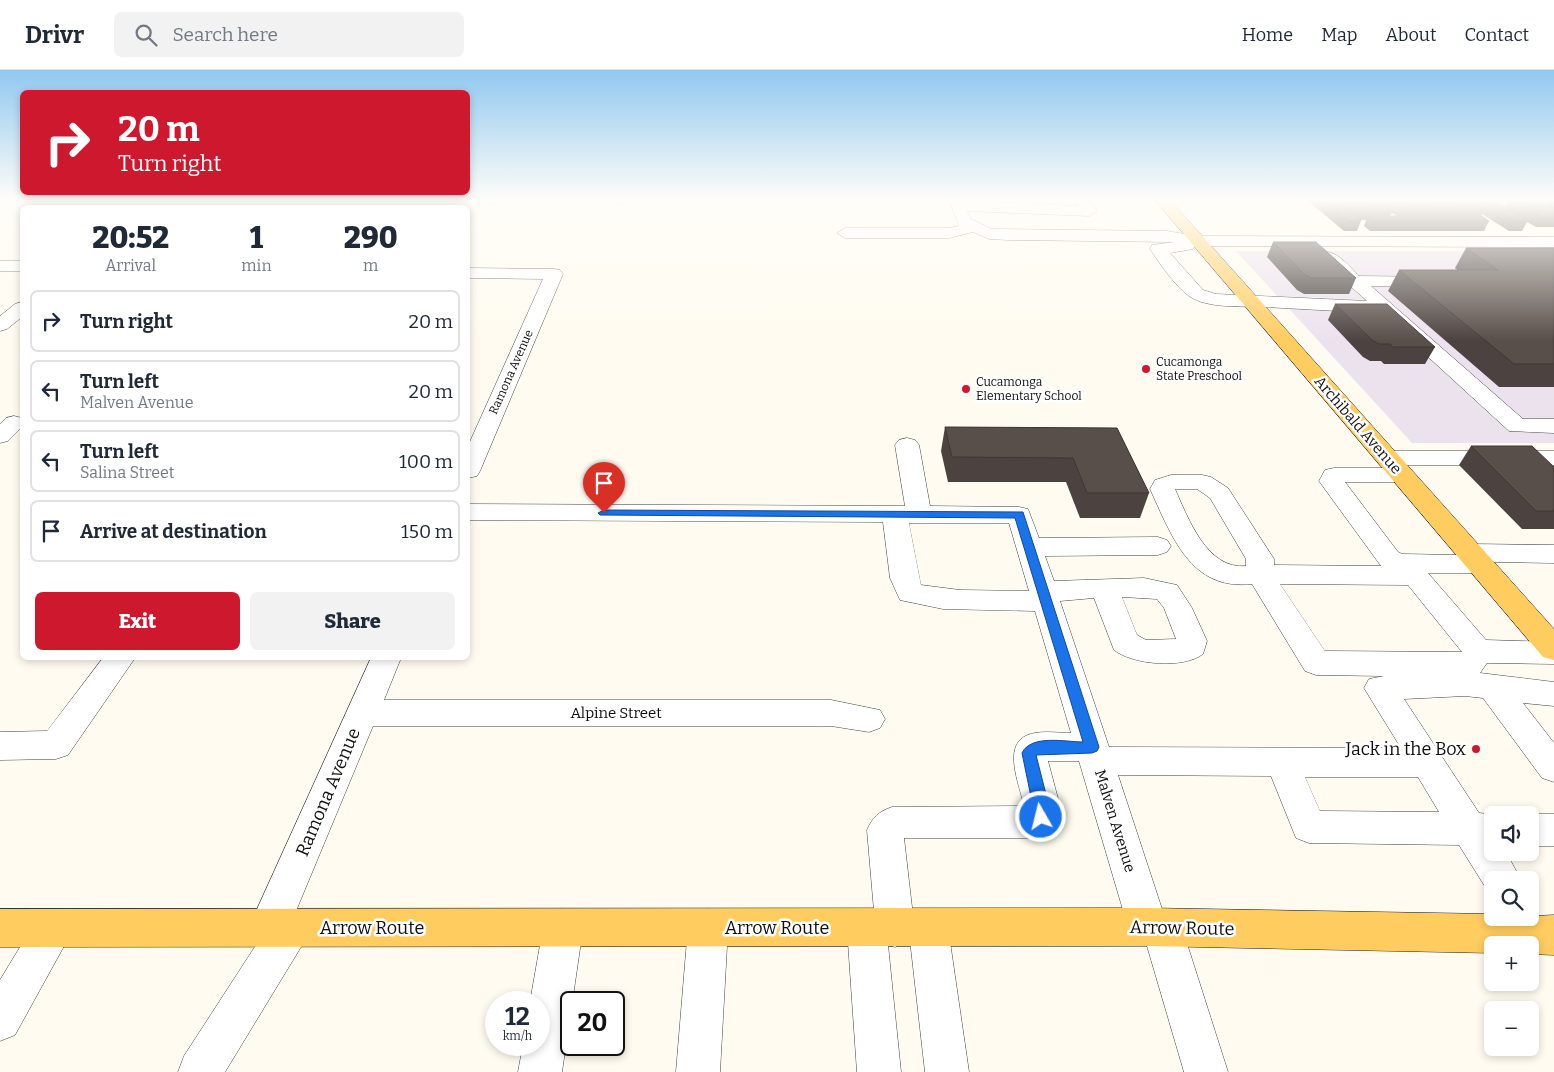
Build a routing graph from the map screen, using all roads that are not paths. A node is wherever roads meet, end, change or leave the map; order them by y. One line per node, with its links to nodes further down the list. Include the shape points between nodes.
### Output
1 (1176, 247): 9 (street, via 1158,249 1197,294)
2 (1201, 247): 9 (main road, Archibald Avenue)
3 (1381, 247): 8 (street, via 1435,281)
4 (0, 266): 5 (street)
5 (20, 266)
6 (470, 273): 16 (street, Ramona Avenue, via 554,274)
7 (1354, 281): 8 (street); 8 (street, via 1328,256 1368,262); 10 (street)
8 (1395, 281)
9 (1250, 302): 10 (street); 17 (main road, Archibald Avenue)
10 (1382, 307): 13 (street, via 1517,426)
11 (20, 310): 12 (street)
12 (0, 325)
13 (1554, 426)
14 (907, 445): 19 (street)
15 (1549, 463): 17 (street)
16 (470, 466)
17 (1395, 466): 23 (main road, Archibald Avenue); 24 (street, via 1334,476 1331,481 1388,558)
18 (470, 512): 19 (street)
19 (907, 514): 21 (street, Malven Avenue, via 1019,515); 26 (street, via 904,578 910,593 952,599)
20 (1158, 546): 21 (street)
21 (1029, 547): 26 (street, Malven Avenue)
22 (1554, 554): 23 (street)
23 (1476, 559): 24 (street); 27 (main road, Archibald Avenue)
24 (1410, 569): 28 (street); 28 (street, via 1260,574 1316,663 1470,664)
25 (1104, 588): 26 (street)
26 (1045, 597): 37 (street, Malven Avenue)
27 (1554, 649)
28 (1478, 651): 29 (street)
29 (1554, 653)
30 (119, 660): 36 (street, via 56,745)
31 (385, 660): 34 (street, Ramona Avenue)
32 (1492, 687): 33 (street); 39 (street, via 1465,684 1380,688); 40 (street)
33 (1554, 694)
34 (362, 713): 35 (street, Alpine Street, via 830,713); 45 (street, Ramona Avenue)
35 (869, 719)
36 (0, 746)
37 (1094, 754): 38 (street); 46 (street, Malven Avenue); 51 (street, via 1035,747 1029,753 1043,810 1037,822 892,823 885,830)
38 (1282, 762): 39 (street); 41 (street, via 1309,827)
39 (1427, 763): 41 (street)
40 (1554, 768)
41 (1481, 829): 44 (street)
42 (1539, 830): 43 (street)
43 (1554, 830)
44 (1498, 871)
45 (280, 927): 48 (main road, Arrow Route); 49 (main road, Arrow Route); 54 (street, Ramona Avenue)
46 (1155, 927): 51 (main road, Arrow Route); 52 (main road, Arrow Route); 59 (street, Malven Avenue)
47 (0, 928): 48 (main road, Arrow Route)
48 (54, 928): 53 (street)
49 (563, 928): 50 (main road, Arrow Route); 55 (street)
50 (708, 928): 51 (main road, Arrow Route); 56 (street)
51 (896, 928): 57 (street); 58 (street)
52 (1539, 929)
53 (0, 1020)
54 (200, 1072)
55 (540, 1072)
56 (698, 1072)
57 (879, 1072)
58 (947, 1072)
59 (1206, 1072)

